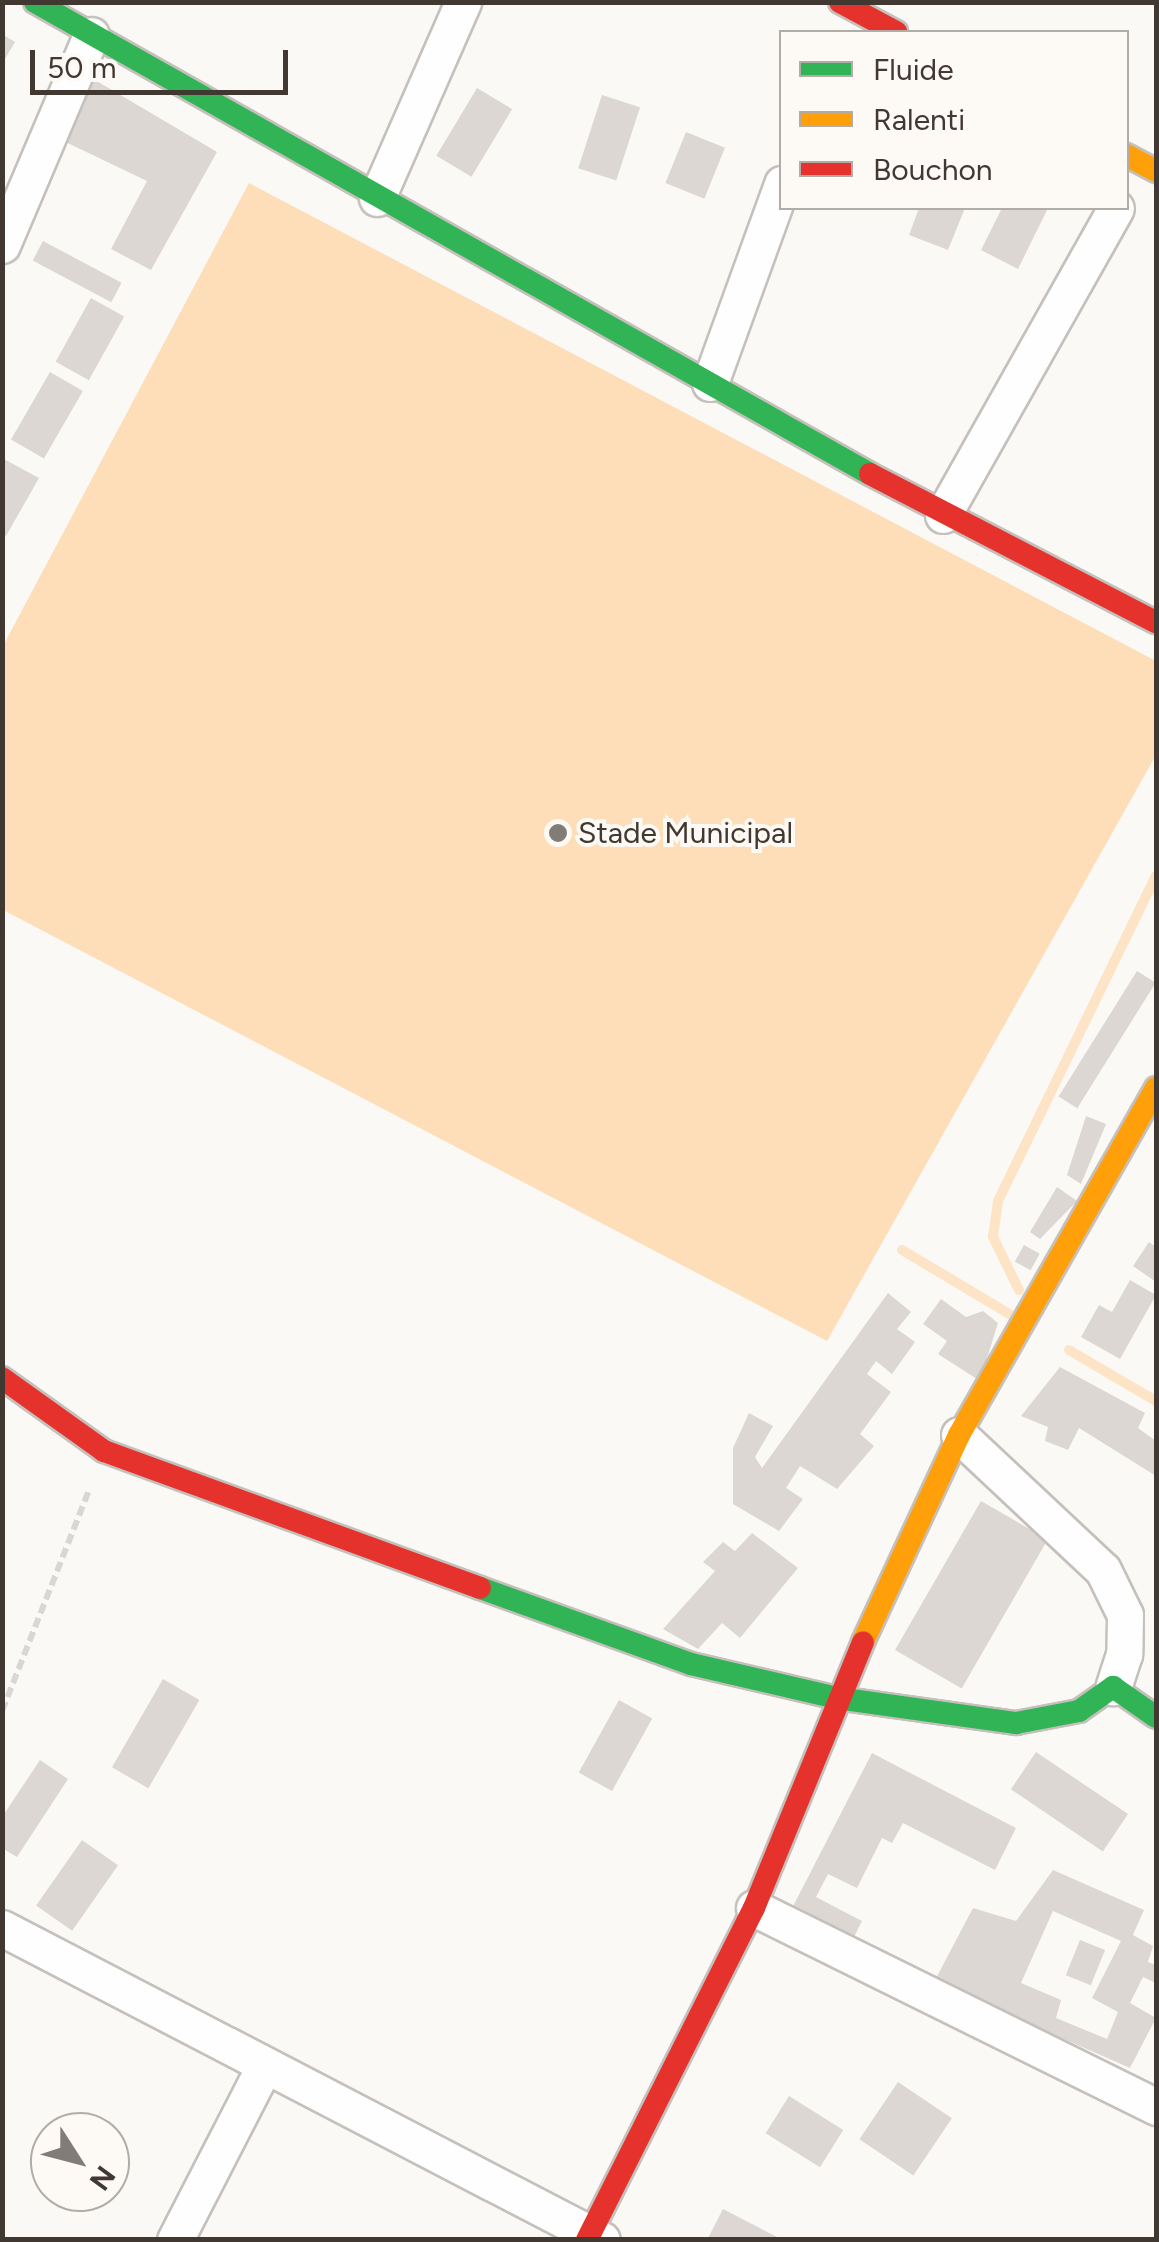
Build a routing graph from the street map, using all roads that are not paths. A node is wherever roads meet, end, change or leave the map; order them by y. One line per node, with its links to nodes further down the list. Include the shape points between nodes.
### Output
1 (463, 2): 7 (street)
2 (47, 6): 5 (street)
3 (843, 11): 4 (street)
4 (891, 30)
5 (91, 35): 7 (street); 9 (street)
6 (779, 192): 10 (street)
7 (377, 198): 10 (street)
8 (1115, 210): 11 (street)
9 (2, 245)
10 (710, 383): 11 (street)
11 (942, 515): 12 (street)
12 (1156, 622)
13 (1156, 1088): 15 (street)
14 (2, 1378): 17 (street, via 104,1451 691,1664)
15 (959, 1435): 16 (street, via 1103,1570 1125,1615 1124,1654); 17 (street)
16 (1113, 1687): 17 (street, via 1079,1710 1016,1723); 18 (street)
17 (837, 1698): 19 (street)
18 (1156, 1717)
19 (754, 1908): 22 (street); 23 (street)
20 (2, 1928): 21 (street)
21 (264, 2067): 23 (street); 24 (street)
22 (1156, 2107)
23 (593, 2237)
24 (175, 2240)

